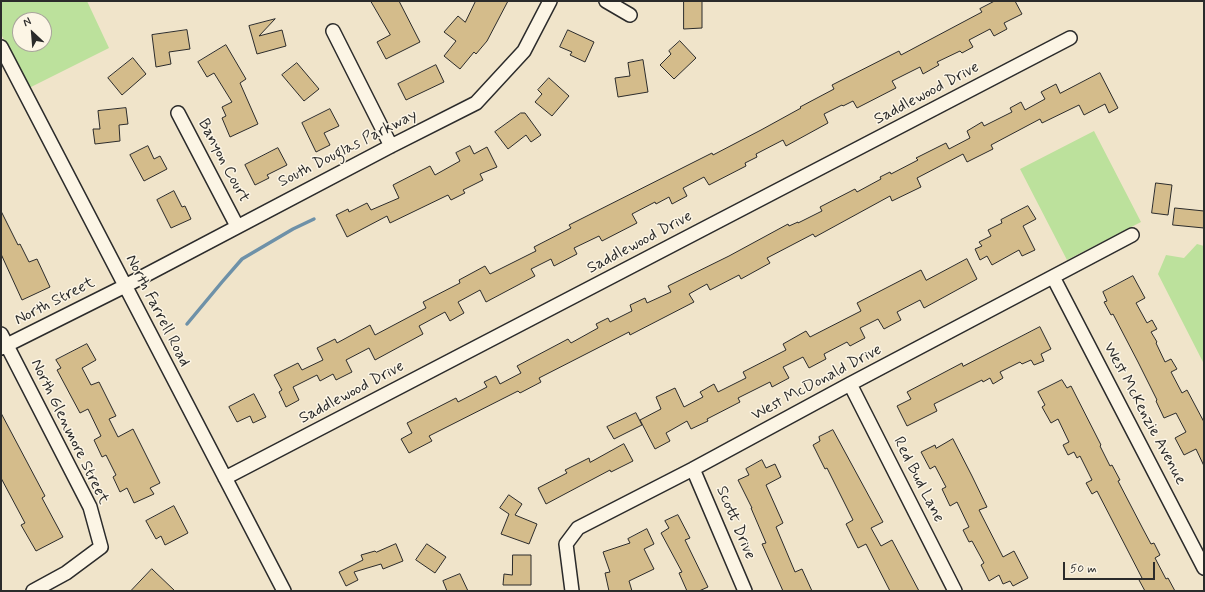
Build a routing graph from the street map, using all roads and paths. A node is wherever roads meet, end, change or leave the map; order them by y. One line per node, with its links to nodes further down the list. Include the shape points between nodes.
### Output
1 (550, 1): 8 (street, South Douglas Parkway, via 524,51 476,102)
2 (606, 1): 3 (street)
3 (630, 15)
4 (333, 31): 8 (street)
5 (1070, 38): 16 (street, Saddlewood Drive)
6 (1, 48): 12 (street, North Farrell Road)
7 (178, 113): 9 (street, Banyon Court)
8 (391, 146): 9 (street, South Douglas Parkway)
9 (237, 226): 12 (street, South Douglas Parkway)
10 (1132, 235): 11 (street, West McDonald Drive)
11 (1053, 277): 14 (street, West McDonald Drive); 17 (street, West McKenzie Avenue)
12 (125, 286): 13 (street, North Street); 16 (street, North Farrell Road)
13 (3, 343): 18 (street, North Glenmore Street, via 90,507 101,547 66,573)
14 (850, 384): 15 (street, West McDonald Drive); 22 (street, Red Bud Lane)
15 (693, 469): 20 (street, West McDonald Drive, via 578,528 566,544); 21 (street, Scott Drive)
16 (225, 478): 19 (street, North Farrell Road)
17 (1204, 568)
18 (33, 591)
19 (284, 591)
20 (572, 591)
21 (745, 591)
22 (956, 591)

